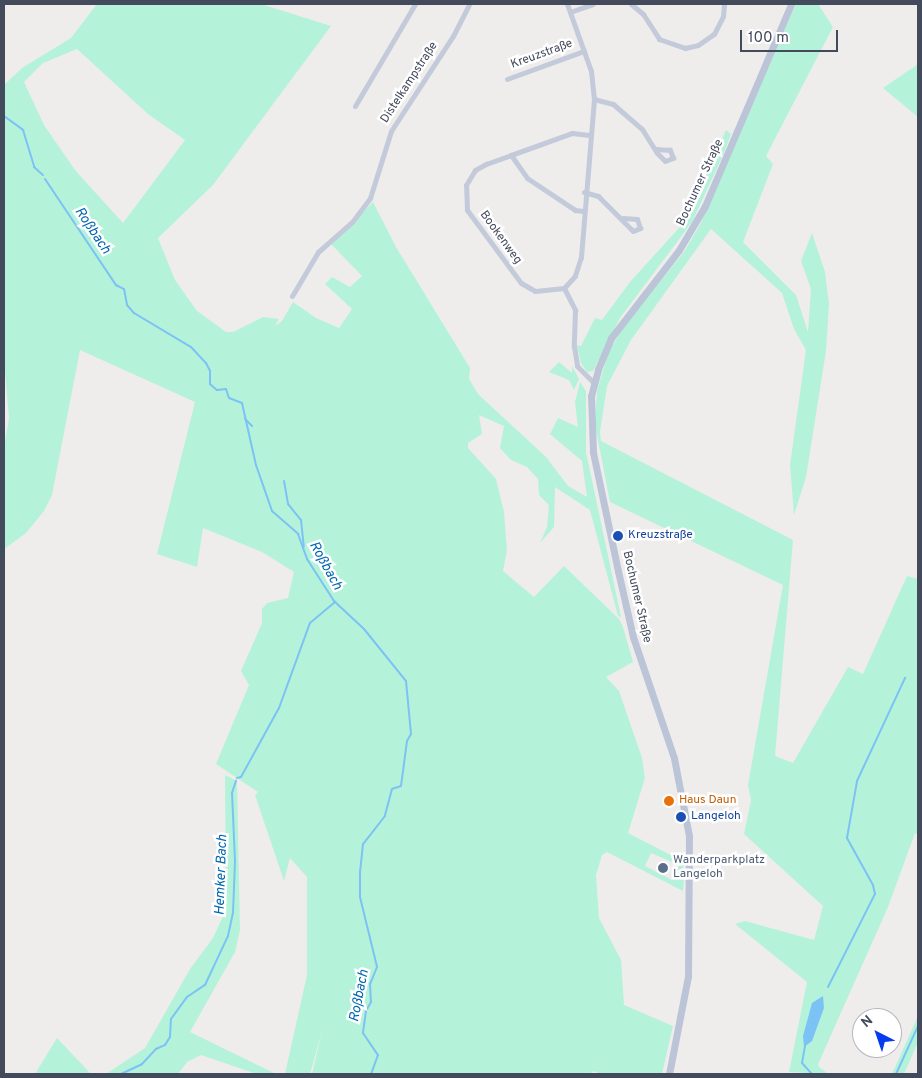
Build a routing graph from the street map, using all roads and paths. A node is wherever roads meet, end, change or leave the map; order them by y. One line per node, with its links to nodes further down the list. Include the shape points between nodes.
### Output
1 (415, 4): 12 (street)
2 (469, 4): 20 (street, Distelkampstraße, via 453,36 391,131 370,198 352,222 318,252)
3 (567, 4): 8 (street, Kreuzstraße)
4 (593, 4): 8 (street)
5 (631, 4): 6 (street, via 643,14 659,39 684,48 698,46 714,34 723,16)
6 (724, 4)
7 (792, 4): 21 (main road, Bochumer Straße, via 705,206 679,250 617,329 602,357)
8 (570, 12): 9 (street, Kreuzstraße)
9 (584, 51): 10 (street, Kreuzstraße); 11 (street, Kreuzstraße, via 591,71)
10 (507, 79)
11 (594, 99): 13 (street, Kreuzstraße); 14 (street, via 613,104 642,129)
12 (355, 106)
13 (589, 135): 15 (street, Bookenweg, via 572,133); 16 (street, Kreuzstraße)
14 (656, 149)
15 (510, 155): 17 (street, via 527,178 575,210); 19 (street, Bookenweg, via 472,174 464,191 467,210 521,283 541,292)
16 (584, 192): 17 (street, Kreuzstraße); 18 (street, via 598,196)
17 (583, 211): 19 (street, Kreuzstraße, via 579,267)
18 (623, 218)
19 (564, 288): 21 (street, via 575,310 577,366)
20 (292, 296)
21 (594, 383): 22 (main road, Bochumer Straße, via 591,436 600,486 633,637 668,736 689,836 688,976)
22 (669, 1074)

